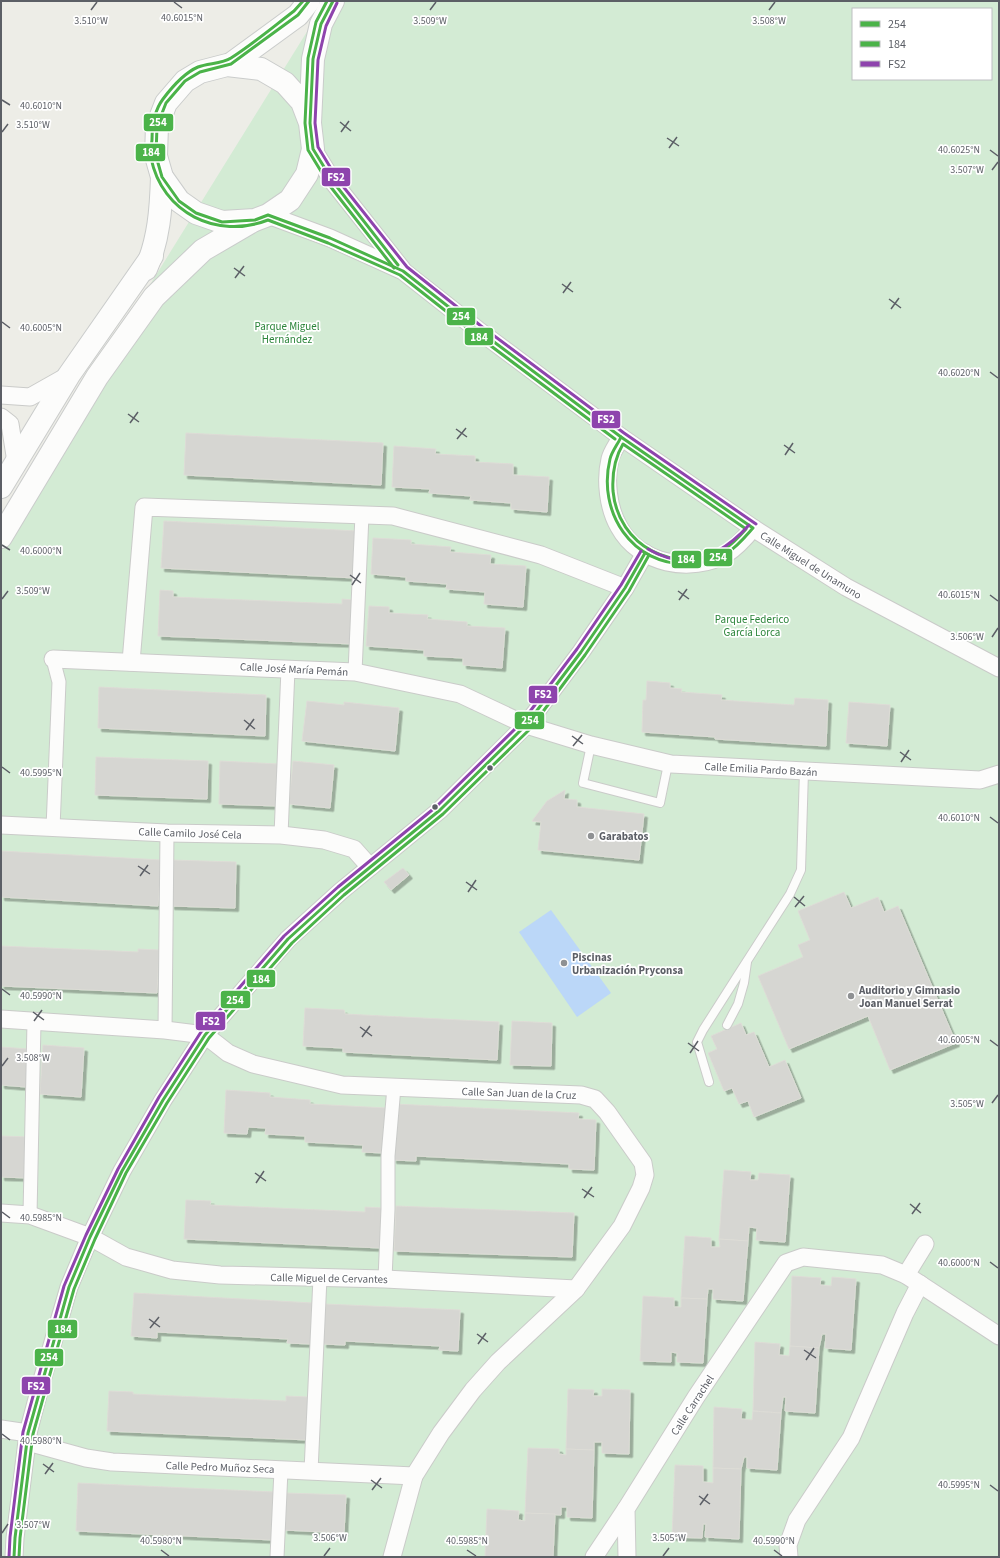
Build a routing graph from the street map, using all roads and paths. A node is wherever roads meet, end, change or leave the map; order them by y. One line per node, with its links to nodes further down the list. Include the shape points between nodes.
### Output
1 (309, 1): 3 (main road, via 298,15)
2 (333, 1): 4 (main road, via 321,24 313,58)
3 (231, 64): 4 (main road, via 261,69 285,83 302,102); 6 (main road, via 200,72 186,81 166,103 157,126 156,156)
4 (310, 123): 5 (main road)
5 (313, 149): 7 (main road, via 307,174 290,200); 9 (street, via 334,183)
6 (162, 177): 7 (main road, via 179,201 196,213 222,222); 8 (main road, via 161,215)
7 (262, 217): 9 (street, via 330,238); 11 (main road, via 203,250 154,297)
8 (152, 256): 10 (main road); 11 (main road)
9 (403, 271): 14 (street, Calle Miguel de Unamuno)
10 (69, 374): 12 (street, via 30,397); 15 (main road)
11 (97, 377): 19 (main road)
12 (1, 395)
13 (1, 417): 15 (street, via 10,424)
14 (621, 437): 18 (street, Calle Miguel de Unamuno); 20 (street, via 610,457 607,478 610,505 619,527 632,543)
15 (16, 462): 16 (main road)
16 (1, 487)
17 (362, 515): 21 (street, via 394,516 541,555); 23 (street, via 144,507); 26 (street)
18 (753, 528): 20 (street, via 726,554 709,561 686,565 662,561); 24 (street, Calle Miguel de Unamuno, via 846,588)
19 (1, 537)
20 (645, 553): 21 (street)
21 (625, 588): 27 (street)
22 (53, 659): 23 (street, Calle José María Pemán); 33 (street, via 58,682)
23 (131, 662): 25 (street, Calle José María Pemán)
24 (999, 668)
25 (288, 669): 26 (street, Calle José María Pemán); 35 (street)
26 (355, 672): 27 (street, Calle José María Pemán, via 460,694)
27 (526, 725): 28 (street, Calle Emilia Pardo Bazán); 36 (street, via 440,810)
28 (592, 745): 29 (street, Calle Emilia Pardo Bazán); 29 (lane, via 582,783 660,803)
29 (668, 764): 30 (street, Calle Emilia Pardo Bazán)
30 (804, 771): 31 (street, Calle Emilia Pardo Bazán, via 980,780); 37 (lane, via 801,870 790,894)
31 (999, 774)
32 (1, 825): 33 (street, Calle Camilo José Cela)
33 (53, 828): 34 (street, Calle Camilo José Cela)
34 (167, 833): 35 (street, Calle Camilo José Cela); 41 (street)
35 (281, 836): 36 (street, Calle Camilo José Cela, via 324,840 354,849)
36 (370, 867): 42 (street, via 288,939)
37 (748, 960): 40 (lane, via 738,1004); 43 (lane, via 697,1042)
38 (1, 1020): 39 (street)
39 (34, 1022): 41 (street); 46 (street)
40 (727, 1025)
41 (165, 1030): 42 (street)
42 (206, 1035): 44 (street, Calle San Juan de la Cruz, via 228,1053 254,1064 342,1085); 47 (street, via 122,1171)
43 (709, 1082)
44 (394, 1087): 51 (street, via 388,1156); 53 (street, Calle San Juan de la Cruz, via 581,1095 595,1099 607,1112 643,1163 645,1175 622,1226)
45 (1, 1213): 46 (street, Calle Miguel de Cervantes)
46 (30, 1215): 47 (street, Calle Miguel de Cervantes)
47 (90, 1237): 50 (street, Calle Miguel de Cervantes, via 126,1257 172,1270 220,1275); 56 (street, via 69,1287)
48 (925, 1244): 49 (street)
49 (906, 1275): 52 (street); 60 (street, Calle Carrachel, via 882,1265 825,1259 803,1257 786,1263 696,1397)
50 (320, 1278): 51 (street, Calle Miguel de Cervantes); 58 (street)
51 (385, 1279): 53 (street, Calle Miguel de Cervantes)
52 (920, 1284): 54 (street); 66 (street, via 851,1438 796,1520 788,1545)
53 (576, 1289): 59 (street, Calle San Juan de la Cruz, via 498,1362 473,1390 441,1433)
54 (999, 1336)
55 (1, 1429): 56 (street, Calle Pedro Muñoz Seca)
56 (28, 1438): 57 (street, Calle Pedro Muñoz Seca, via 86,1458 112,1462); 61 (street)
57 (281, 1470): 58 (street, Calle Pedro Muñoz Seca); 62 (street)
58 (311, 1471): 59 (street, Calle Pedro Muñoz Seca)
59 (414, 1476): 63 (street, Calle San Juan de la Cruz)
60 (626, 1509): 64 (street, Calle Carrachel); 65 (street)
61 (14, 1557)
62 (277, 1557)
63 (392, 1557)
64 (594, 1557)
65 (628, 1557)
66 (788, 1557)

